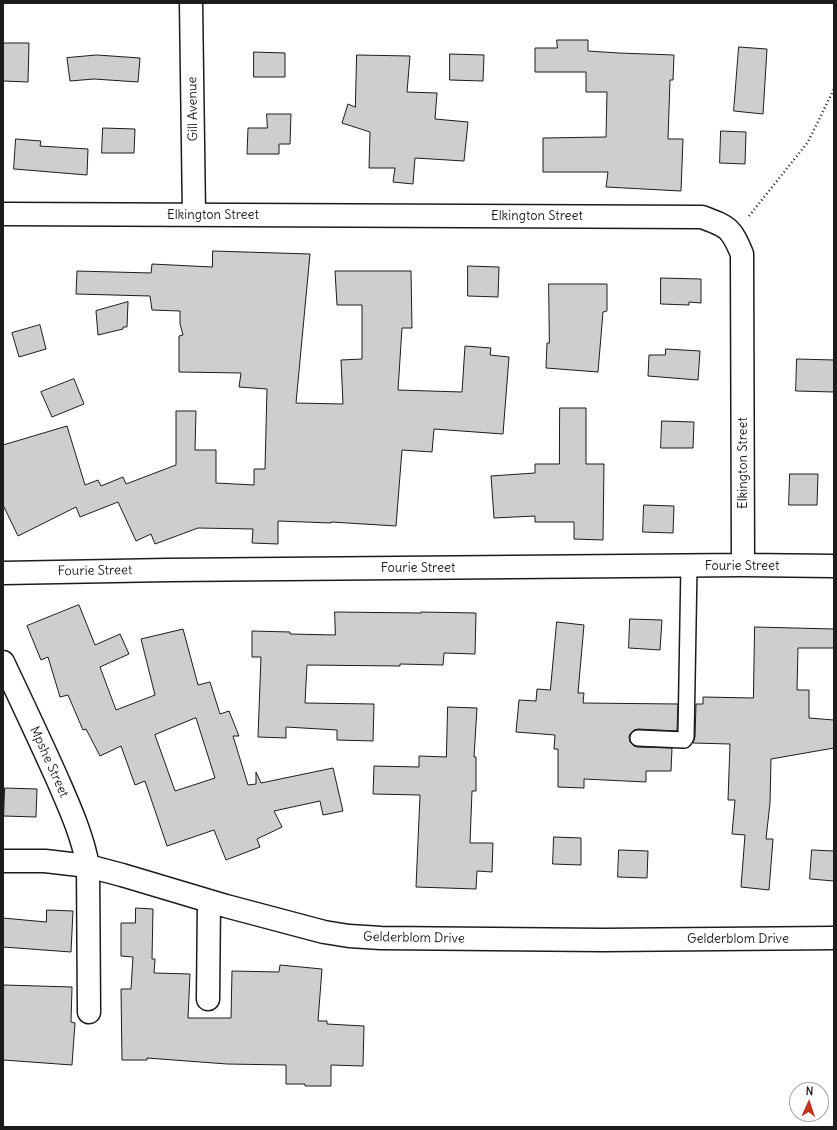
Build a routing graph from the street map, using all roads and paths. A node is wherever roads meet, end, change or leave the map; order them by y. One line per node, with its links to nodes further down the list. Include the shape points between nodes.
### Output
1 (191, 3): 4 (street, Gill Avenue)
2 (834, 89): 5 (path, via 808,142)
3 (3, 214): 4 (street, Elkington Street)
4 (194, 215): 5 (street, Elkington Street, via 702,216 722,224)
5 (733, 235): 6 (street, Elkington Street, via 742,254 743,282)
6 (743, 565): 7 (street, Fourie Street); 8 (street, Fourie Street)
7 (689, 566): 9 (street, Fourie Street, via 168,570); 11 (lane, via 686,737 684,740)
8 (834, 566)
9 (3, 574)
10 (3, 662): 13 (street, Mpshe Street, via 72,812)
11 (638, 738)
12 (3, 861): 13 (street, Gelderblom Drive, via 45,861)
13 (88, 866): 14 (street, Gelderblom Drive); 17 (street, Mpshe Street)
14 (209, 901): 15 (street, Gelderblom Drive, via 324,932 381,938); 16 (street)
15 (834, 938)
16 (208, 999)
17 (89, 1012)

